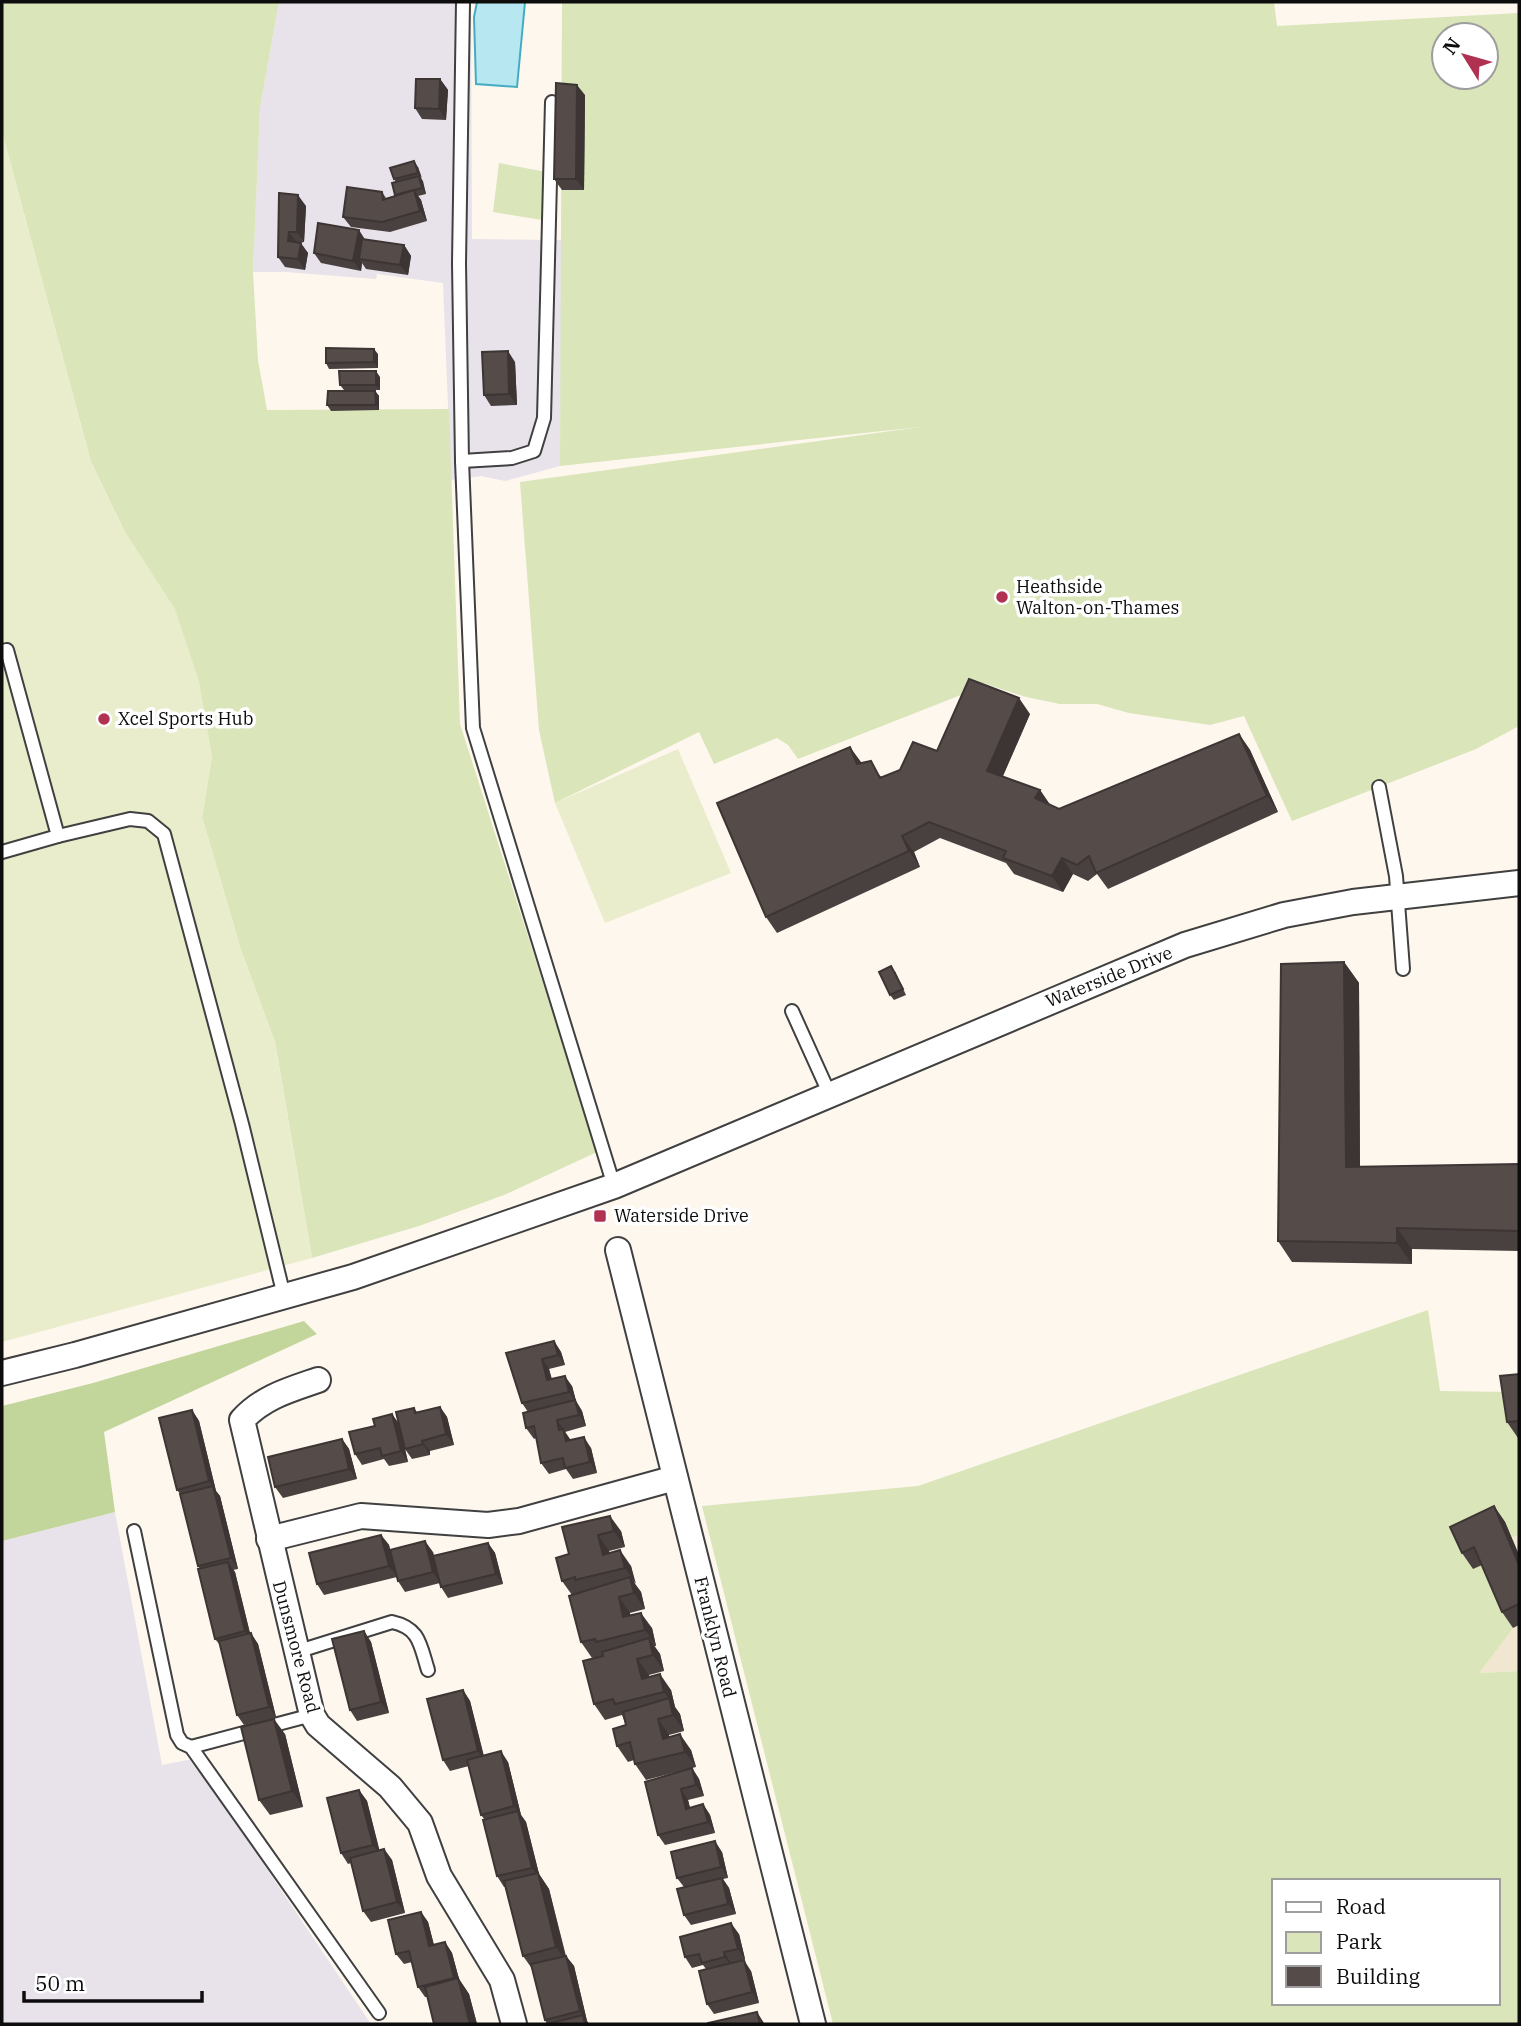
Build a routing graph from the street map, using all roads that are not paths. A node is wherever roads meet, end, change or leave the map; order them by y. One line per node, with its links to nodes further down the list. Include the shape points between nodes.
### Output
1 (463, 2): 3 (lane)
2 (552, 102): 3 (lane, via 544,418 534,451 512,458)
3 (462, 461): 13 (lane, via 474,728)
4 (2, 651): 6 (lane, via 7,650)
5 (1379, 786): 9 (lane)
6 (58, 836): 7 (lane); 15 (lane, via 130,819 148,821 164,834)
7 (2, 852)
8 (1519, 884): 9 (street, Waterside Drive)
9 (1396, 895): 10 (lane); 12 (street, Waterside Drive, via 1284,915 1185,945)
10 (1403, 970)
11 (792, 1011): 12 (lane)
12 (830, 1095): 13 (street, Waterside Drive)
13 (614, 1186): 15 (street, Waterside Drive, via 354,1277)
14 (618, 1250): 18 (street, Franklyn Road)
15 (284, 1296): 16 (street, Waterside Drive)
16 (2, 1373)
17 (318, 1380): 20 (street, Dunsmore Road, via 272,1396 242,1420)
18 (675, 1479): 20 (street, via 519,1521 488,1525 361,1516); 27 (street, Franklyn Road)
19 (134, 1531): 24 (lane, via 177,1735)
20 (269, 1539): 21 (street, Dunsmore Road)
21 (296, 1652): 22 (lane, via 392,1622 405,1624 417,1634); 23 (street, Dunsmore Road)
22 (429, 1670)
23 (312, 1716): 24 (lane); 26 (street, Dunsmore Road, via 390,1787 421,1823 439,1876 502,1980)
24 (191, 1747): 25 (lane)
25 (379, 2014)
26 (514, 2024)
27 (813, 2024)

